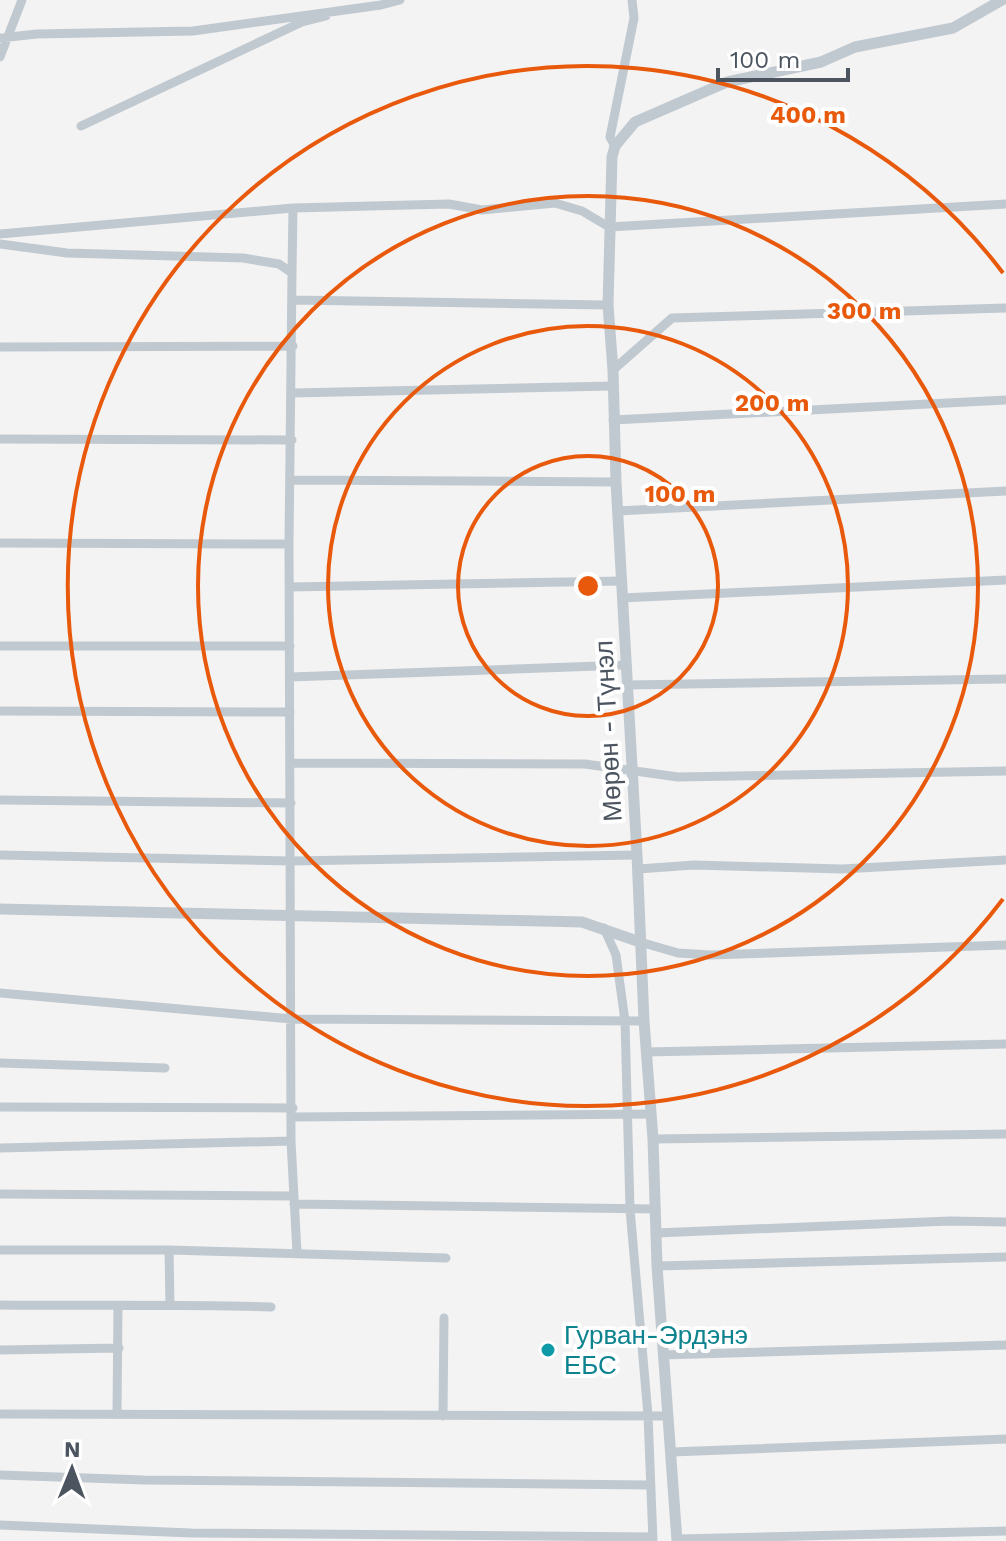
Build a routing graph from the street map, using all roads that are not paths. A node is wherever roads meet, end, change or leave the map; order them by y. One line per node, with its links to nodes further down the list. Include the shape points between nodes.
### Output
1 (22, 0): 6 (street)
2 (400, 0): 5 (street)
3 (632, 0): 9 (street, via 634,18 610,137)
4 (1002, 0): 9 (street, via 953,28 855,47 821,62 727,82 635,122)
5 (362, 7): 6 (street, via 193,31); 8 (street, via 302,22)
6 (4, 37): 7 (street)
7 (0, 57)
8 (81, 126)
9 (615, 146): 12 (street, Мөрөн - Түнэл)
10 (1006, 204): 12 (street)
11 (293, 208): 12 (street, via 449,204 482,210 555,203); 13 (street); 15 (street)
12 (609, 227): 17 (street, Мөрөн - Түнэл)
13 (0, 234)
14 (0, 244): 15 (street, via 67,253 243,258 279,264)
15 (292, 273): 16 (street)
16 (293, 300): 17 (street); 19 (street)
17 (608, 305): 21 (street, Мөрөн - Түнэл)
18 (1006, 308): 21 (street, via 672,318)
19 (293, 346): 20 (street); 23 (street)
20 (0, 347)
21 (613, 370): 22 (street, Мөрөн - Түнэл)
22 (613, 386): 23 (street); 25 (street, Мөрөн - Түнэл)
23 (293, 393): 27 (street)
24 (1006, 400): 25 (street)
25 (613, 420): 29 (street, Мөрөн - Түнэл)
26 (0, 439): 27 (street)
27 (292, 440): 28 (street)
28 (290, 480): 29 (street); 33 (street)
29 (616, 482): 31 (street, Мөрөн - Түнэл)
30 (1006, 491): 31 (street)
31 (617, 511): 35 (street, Мөрөн - Түнэл)
32 (0, 543): 33 (street)
33 (289, 544): 36 (street)
34 (1006, 580): 37 (street)
35 (622, 581): 36 (street); 37 (street, Мөрөн - Түнэл)
36 (290, 587): 39 (street)
37 (622, 598): 40 (street, Мөрөн - Түнэл)
38 (0, 646): 39 (street)
39 (290, 646): 41 (street)
40 (627, 665): 41 (street); 43 (street, Мөрөн - Түнэл)
41 (290, 677): 45 (street)
42 (1006, 679): 43 (street)
43 (628, 685): 47 (street, Мөрөн - Түнэл)
44 (0, 711): 45 (street)
45 (290, 712): 46 (street)
46 (291, 763): 47 (street, via 585,764); 50 (street)
47 (632, 771): 48 (street, via 678,777); 52 (street, Мөрөн - Түнэл)
48 (1006, 771)
49 (0, 800): 50 (street)
50 (291, 803): 54 (street)
51 (0, 855): 54 (street)
52 (637, 855): 54 (street); 55 (street, Мөрөн - Түнэл)
53 (1006, 860): 55 (street, via 842,869)
54 (291, 861): 57 (street)
55 (638, 869): 59 (street, Мөрөн - Түнэл)
56 (0, 909): 57 (street)
57 (292, 916): 58 (street, via 582,922); 62 (street)
58 (604, 928): 59 (street); 63 (street, via 616,955)
59 (640, 942): 60 (street, via 710,955); 64 (street, Мөрөн - Түнэл)
60 (1006, 945)
61 (0, 993): 62 (street)
62 (292, 1019): 63 (street); 70 (street)
63 (625, 1021): 64 (street); 72 (street)
64 (644, 1021): 66 (street, Мөрөн - Түнэл)
65 (1006, 1044): 66 (street)
66 (646, 1052): 71 (street, Мөрөн - Түнэл)
67 (0, 1063): 68 (street)
68 (165, 1068)
69 (0, 1107): 70 (street)
70 (293, 1113): 72 (street); 75 (street)
71 (651, 1114): 72 (street); 74 (street, Мөрөн - Түнэл)
72 (628, 1115): 79 (street)
73 (1006, 1134): 74 (street)
74 (653, 1139): 80 (street, Мөрөн - Түнэл)
75 (291, 1141): 76 (street); 78 (street)
76 (0, 1148)
77 (0, 1194): 78 (street)
78 (294, 1200): 79 (street); 85 (street)
79 (630, 1209): 80 (street); 100 (street)
80 (656, 1209): 82 (street, Мөрөн - Түнэл)
81 (1006, 1222): 82 (street)
82 (656, 1233): 88 (street, Мөрөн - Түнэл)
83 (0, 1250): 84 (street)
84 (169, 1250): 85 (street); 89 (street)
85 (297, 1253): 87 (street)
86 (1006, 1257): 88 (street)
87 (446, 1258)
88 (657, 1266): 97 (street, Мөрөн - Түнэл)
89 (170, 1304): 91 (street); 92 (street)
90 (0, 1305): 91 (street)
91 (118, 1306): 95 (street)
92 (271, 1307)
93 (444, 1318): 101 (street)
94 (1006, 1345): 97 (street)
95 (119, 1348): 96 (street); 98 (street)
96 (0, 1350)
97 (663, 1355): 102 (street, Мөрөн - Түнэл)
98 (117, 1412): 99 (street); 101 (street)
99 (0, 1414)
100 (648, 1415): 101 (street); 102 (street); 106 (street)
101 (443, 1416)
102 (666, 1416): 104 (street, Мөрөн - Түнэл)
103 (1006, 1439): 104 (street)
104 (671, 1452): 110 (street, Мөрөн - Түнэл)
105 (0, 1475): 106 (street)
106 (650, 1485): 109 (street)
107 (0, 1525): 109 (street)
108 (1006, 1531): 110 (street)
109 (653, 1539)
110 (677, 1540)

